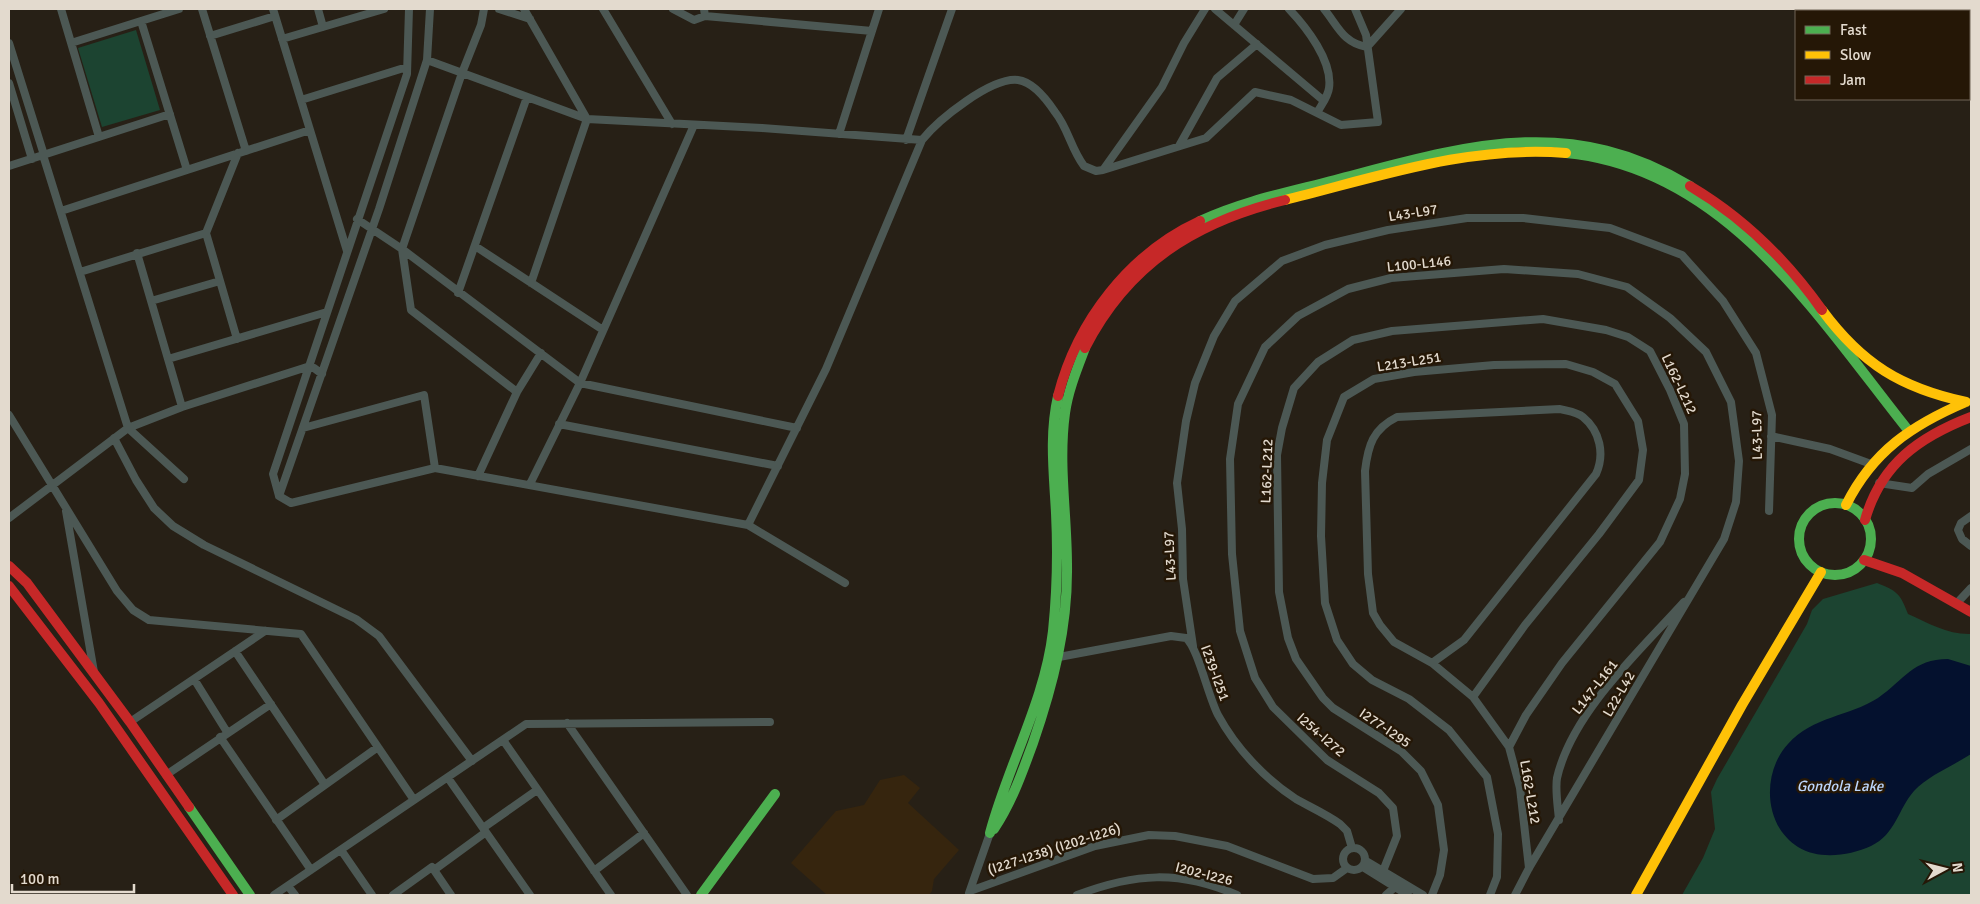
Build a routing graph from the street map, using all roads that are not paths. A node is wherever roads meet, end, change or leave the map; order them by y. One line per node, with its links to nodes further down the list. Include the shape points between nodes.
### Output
1 (61, 9): 32 (street)
2 (179, 9): 25 (street)
3 (202, 9): 29 (street)
4 (318, 9): 27 (street)
5 (384, 9): 27 (street)
6 (409, 9): 36 (street)
7 (430, 9): 35 (street)
8 (484, 9): 37 (street)
9 (498, 9): 24 (street)
10 (524, 9): 24 (street)
11 (603, 9): 45 (street)
12 (673, 9): 23 (street, via 694,20)
13 (879, 9): 28 (street)
14 (952, 9): 50 (street)
15 (1205, 9): 58 (street, via 1162,87)
16 (1244, 9): 26 (street)
17 (1289, 9): 41 (street, via 1310,34 1328,72 1329,89)
18 (1324, 9): 34 (street, via 1347,39)
19 (1355, 9): 34 (street, via 1363,26)
20 (1401, 9): 34 (street)
21 (1218, 10): 26 (street)
22 (274, 12): 29 (street); 30 (street)
23 (704, 12): 28 (street)
24 (530, 19): 44 (street)
25 (141, 20): 32 (street); 43 (street)
26 (1234, 25): 33 (street)
27 (324, 27): 30 (street)
28 (872, 31): 48 (street)
29 (210, 36): 53 (street)
30 (282, 40): 40 (street)
31 (9, 43): 54 (street)
32 (70, 43): 49 (street)
33 (1257, 44): 41 (street); 52 (street, via 1217,78)
34 (1367, 47): 42 (street, via 1378,122 1341,125)
35 (427, 60): 37 (street); 61 (street)
36 (407, 67): 40 (street); 60 (street)
37 (462, 73): 39 (street); 64 (street)
38 (9, 83): 55 (street)
39 (527, 97): 44 (street); 63 (street)
40 (301, 100): 47 (street)
41 (1324, 101): 42 (street)
42 (1317, 113): 52 (street, via 1291,100 1255,92 1206,138)
43 (170, 114): 49 (street); 57 (street)
44 (587, 119): 45 (street); 69 (street)
45 (672, 124): 46 (street)
46 (694, 125): 48 (street); 74 (street)
47 (310, 130): 53 (street); 65 (street)
48 (839, 134): 50 (street)
49 (99, 137): 54 (street)
50 (906, 140): 51 (street)
51 (922, 140): 58 (street, via 936,124 985,90 1001,82 1018,80 1036,90 1055,112 1084,166); 89 (street, via 826,369)
52 (1179, 146): 58 (street)
53 (242, 152): 57 (street); 62 (street)
54 (44, 155): 55 (street); 59 (street)
55 (32, 159): 56 (street)
56 (9, 166)
57 (187, 170): 59 (street)
58 (1103, 170)
59 (60, 211): 67 (street)
60 (358, 219): 61 (street); 65 (street)
61 (372, 228): 64 (street); 79 (street)
62 (206, 233): 66 (street); 68 (street)
63 (475, 246): 69 (street); 70 (street)
64 (402, 249): 70 (street); 81 (street, via 411,310)
65 (347, 251): 73 (street)
66 (137, 253): 67 (street); 72 (street)
67 (80, 272): 87 (street)
68 (220, 281): 72 (street); 75 (street)
69 (531, 283): 74 (street)
70 (458, 293): 76 (street)
71 (1806, 295): 82 (street, via 1872,365 1919,390); 90 (street); 127 (street, via 1727,222 1691,196 1641,170 1592,155 1537,151 1465,155 1284,196 1206,226 1160,254 1126,286 1089,342 1070,388 1063,430 1067,564)
72 (151, 301): 77 (street)
73 (327, 312): 75 (street); 78 (street)
74 (603, 330): 80 (street)
75 (237, 339): 77 (street)
76 (540, 353): 80 (street); 81 (street)
77 (168, 359): 83 (street)
78 (307, 367): 79 (street); 83 (street); 102 (street, via 273,474)
79 (322, 374): 88 (street)
80 (580, 383): 86 (street); 89 (street)
81 (517, 392): 97 (street)
82 (1969, 401): 90 (street)
83 (182, 407): 87 (street)
84 (9, 415): 101 (street)
85 (1971, 417): 99 (street, via 1920,442 1898,460)
86 (560, 424): 95 (street); 100 (street)
87 (128, 428): 92 (street); 98 (street)
88 (303, 428): 96 (street, via 424,395); 102 (street)
89 (797, 428): 95 (street)
90 (1908, 430): 94 (street)
91 (1771, 436): 94 (street, via 1830,449); 106 (street, L43-L97); 125 (street, L43-L97, via 1772,415 1756,353 1723,301 1682,254 1610,228 1523,218 1467,218 1388,230 1325,245 1282,261 1235,301 1214,336 1195,382 1177,483 1183,580)
92 (114, 438): 101 (street); 141 (street, via 154,508 173,526 204,545 356,619 379,636)
93 (1971, 449): 99 (street, via 1928,474 1912,488)
94 (1871, 464): 104 (street)
95 (778, 466): 110 (street)
96 (435, 468): 97 (street); 102 (street, via 291,503)
97 (478, 476): 100 (street)
98 (184, 479)
99 (1879, 483): 109 (street, via 1867,505)
100 (530, 484): 110 (street)
101 (52, 486): 105 (street); 108 (street)
102 (279, 496)
103 (1736, 502): 119 (street, L22-L42, via 1724,539); 124 (street, L100-L146, via 1739,461 1731,402 1706,352 1670,318 1627,287 1578,274 1504,269 1391,278 1348,290 1298,316 1266,347 1238,404 1230,459 1232,554)
104 (1846, 505): 109 (street); 114 (street, via 1826,504 1817,508 1800,531 1799,541 1806,560)
105 (65, 507): 123 (street, via 117,591 133,610 149,620); 129 (street)
106 (1768, 511)
107 (1971, 516): 111 (street, via 1961,522 1958,530 1962,540)
108 (9, 518)
109 (1865, 520): 112 (street, via 1871,542)
110 (748, 525): 116 (street)
111 (1971, 546)
112 (1864, 560): 114 (street, via 1845,574); 121 (street, via 1902,573)
113 (9, 566): 115 (street)
114 (1821, 572): 184 (street)
115 (27, 583): 118 (street); 129 (street)
116 (845, 583)
117 (1971, 588): 121 (street)
118 (12, 589): 166 (street, via 99,703)
119 (1695, 589): 149 (street, L22-L42); 149 (street, L147-L161, via 1593,706 1569,743 1557,779)
120 (1279, 592): 140 (street, L162-L212, via 1277,455 1294,388 1318,362 1353,340 1392,331 1543,319 1606,330 1650,351 1684,424 1685,474 1680,499 1660,542 1562,663 1526,715); 181 (street, I277-I295, via 1288,638 1296,659 1323,698 1333,708 1401,751 1420,772 1438,804 1444,850 1440,875)
121 (1957, 603): 122 (street)
122 (1971, 611)
123 (265, 631): 126 (street); 139 (street, via 301,634)
124 (1240, 631): 161 (street, I254-I272, via 1255,678 1273,707 1327,760 1379,793 1393,808 1397,836)
125 (1193, 646): 127 (street, I239-I251, via 1182,636 1171,636); 153 (street, I239-I251, via 1212,702 1243,751 1278,786 1340,824 1347,831)
126 (235, 651): 130 (street); 132 (street)
127 (1054, 656): 152 (street, via 1049,697 1031,747 1008,805)
128 (1432, 663): 128 (street, via 1464,640 1596,474 1602,462 1601,446 1595,431 1582,416 1560,409 1397,417 1383,424 1374,437 1367,450 1365,471 1370,598 1380,625 1394,642); 131 (street)
129 (95, 674): 133 (street)
130 (194, 678): 133 (street); 136 (street)
131 (1473, 698): 140 (street); 182 (street, L213-L251, via 1509,645 1639,480 1643,450 1638,421 1615,384 1593,372 1566,364 1494,365 1374,379 1344,397 1327,440 1321,536 1325,603 1337,640 1353,664 1372,680 1409,700 1449,730 1487,777 1498,834 1497,877)
132 (271, 704): 136 (street); 144 (street)
133 (130, 722): 142 (street)
134 (567, 722): 135 (street); 138 (street, via 526,724); 151 (street)
135 (770, 722)
136 (228, 732): 137 (street)
137 (220, 738): 142 (street); 148 (street)
138 (503, 740): 141 (street); 145 (street)
139 (378, 747): 144 (street); 147 (street)
140 (1509, 747): 157 (street, L162-L212, via 1520,788)
141 (472, 761): 143 (street)
142 (166, 775): 167 (street)
143 (448, 778): 147 (street); 150 (street)
144 (325, 785): 148 (street)
145 (537, 790): 150 (street); 160 (street)
146 (775, 794): 175 (street)
147 (414, 800): 154 (street)
148 (276, 820): 158 (street)
149 (1559, 820): 157 (street, L22-L42)
150 (484, 830): 159 (street); 173 (street)
151 (644, 833): 160 (street); 174 (street)
152 (990, 833): 164 (street)
153 (1352, 848): 155 (street, via 1363,852); 156 (street, via 1343,857)
154 (341, 850): 158 (street); 170 (street)
155 (1364, 864): 156 (street, via 1354,871); 161 (street); 163 (street)
156 (1347, 868): 164 (street, (I227-I238) (I202-I226), via 1333,878 1313,879 1227,846 1174,836 1149,835 1095,846)
157 (1529, 868): 183 (street, L22-L42)
158 (311, 870): 162 (street)
159 (434, 870): 171 (street, via 432,867); 172 (street)
160 (594, 871): 165 (street)
161 (1383, 871): 180 (street)
162 (288, 886): 168 (street); 169 (street)
163 (1395, 887): 178 (street); 179 (street)
164 (969, 893)
165 (609, 894)
166 (233, 895)
167 (250, 895)
168 (274, 895)
169 (295, 895)
170 (372, 895)
171 (393, 895)
172 (451, 895)
173 (530, 895)
174 (688, 895)
175 (701, 895)
176 (1077, 895): 177 (street, I202-I226, via 1129,879 1160,877 1203,884)
177 (1237, 895)
178 (1386, 895)
179 (1408, 895)
180 (1423, 895)
181 (1432, 895)
182 (1490, 895)
183 (1515, 895)
184 (1636, 895)

